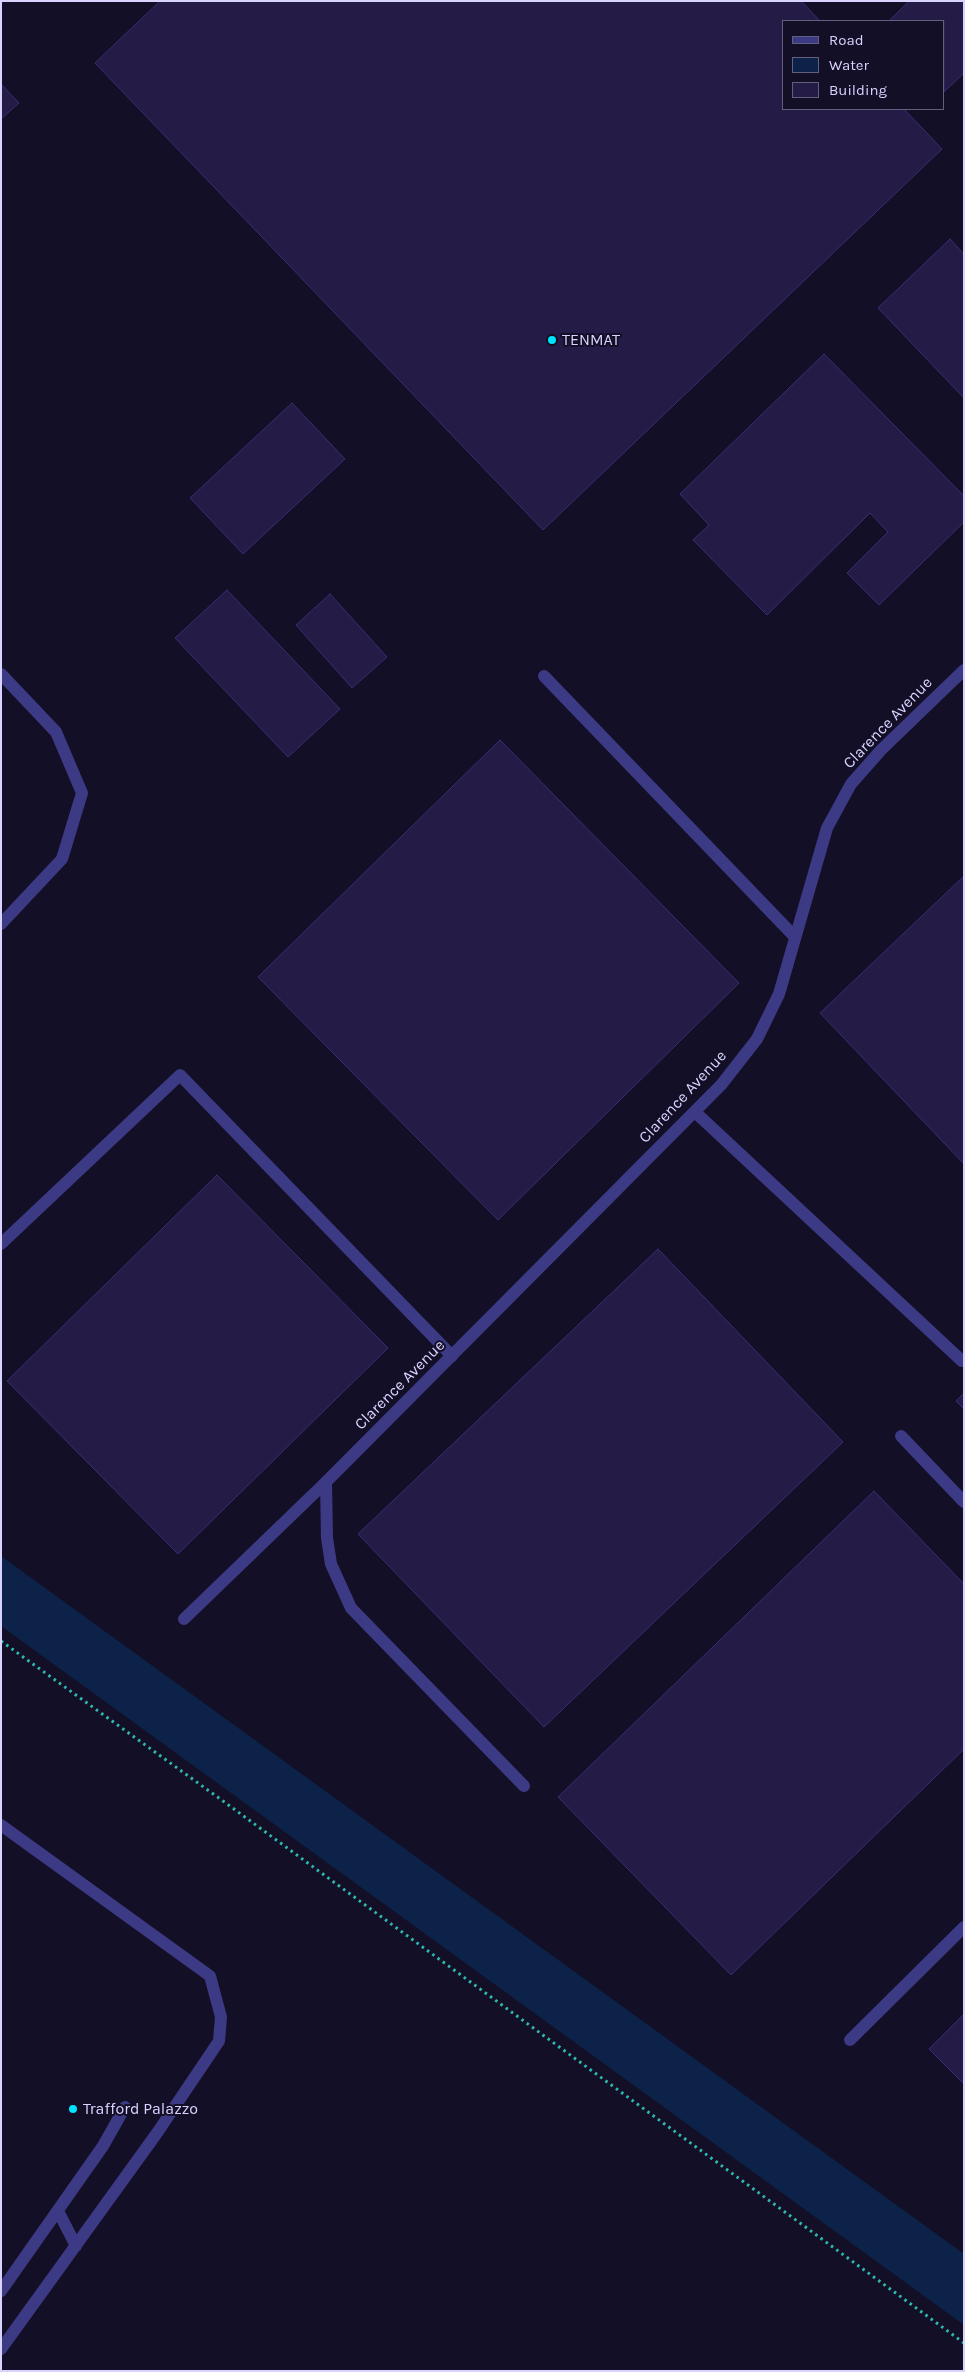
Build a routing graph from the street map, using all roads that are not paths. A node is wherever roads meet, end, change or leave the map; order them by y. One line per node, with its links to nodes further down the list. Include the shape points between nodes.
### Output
1 (964, 670): 5 (street, Clarence Avenue, via 881,750 851,784 826,828)
2 (1, 674): 4 (street, via 56,732 82,793 62,859)
3 (544, 676): 5 (street)
4 (1, 924)
5 (794, 936): 6 (street, Clarence Avenue, via 779,994 757,1038 721,1085)
6 (695, 1112): 8 (street, Clarence Avenue); 9 (street)
7 (1, 1244): 8 (street, via 180,1075)
8 (452, 1356): 11 (street, Clarence Avenue)
9 (962, 1361)
10 (901, 1436): 12 (street)
11 (326, 1482): 13 (street, Clarence Avenue); 14 (street, via 327,1538 332,1564 351,1608)
12 (964, 1502)
13 (184, 1618)
14 (524, 1786)
15 (1, 1825): 20 (street, via 210,1976 221,2017 219,2041)
16 (964, 1927): 17 (street)
17 (850, 2040)
18 (125, 2107): 19 (street, via 103,2146)
19 (58, 2211): 20 (street); 21 (street)
20 (76, 2246): 22 (street)
21 (1, 2291)
22 (1, 2349)

